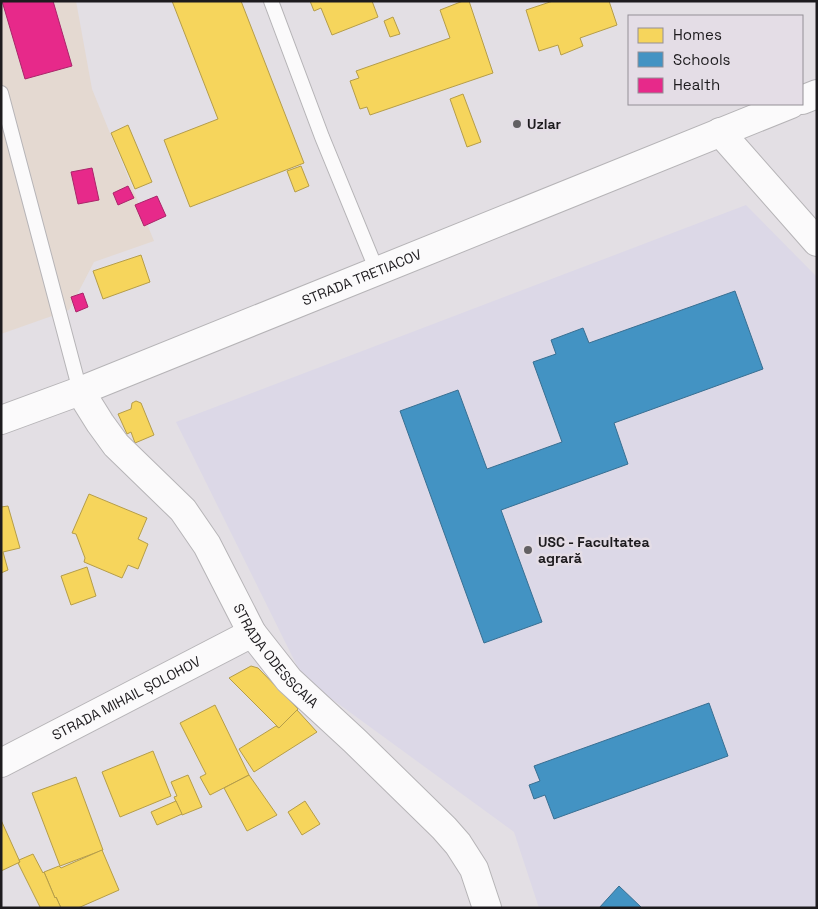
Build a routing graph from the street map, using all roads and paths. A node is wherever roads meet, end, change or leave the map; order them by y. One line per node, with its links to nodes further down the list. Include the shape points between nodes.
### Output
1 (271, 1): 8 (lane)
2 (1, 92): 9 (lane)
3 (817, 94): 4 (street)
4 (803, 100)
5 (788, 105): 6 (street, STRADA TRETIACOV)
6 (720, 132): 7 (street); 8 (street, STRADA TRETIACOV)
7 (817, 242)
8 (377, 271): 9 (street, STRADA TRETIACOV)
9 (80, 391): 10 (street, STRADA TRETIACOV); 11 (street, STRADA ODESSCAIA, via 116,445 183,510 207,545)
10 (1, 420)
11 (252, 633): 12 (street, STRADA MIHAIL ȘOLOHOV); 13 (street, STRADA ODESSCAIA, via 289,680 458,844 474,869)
12 (1, 763)
13 (487, 908)

